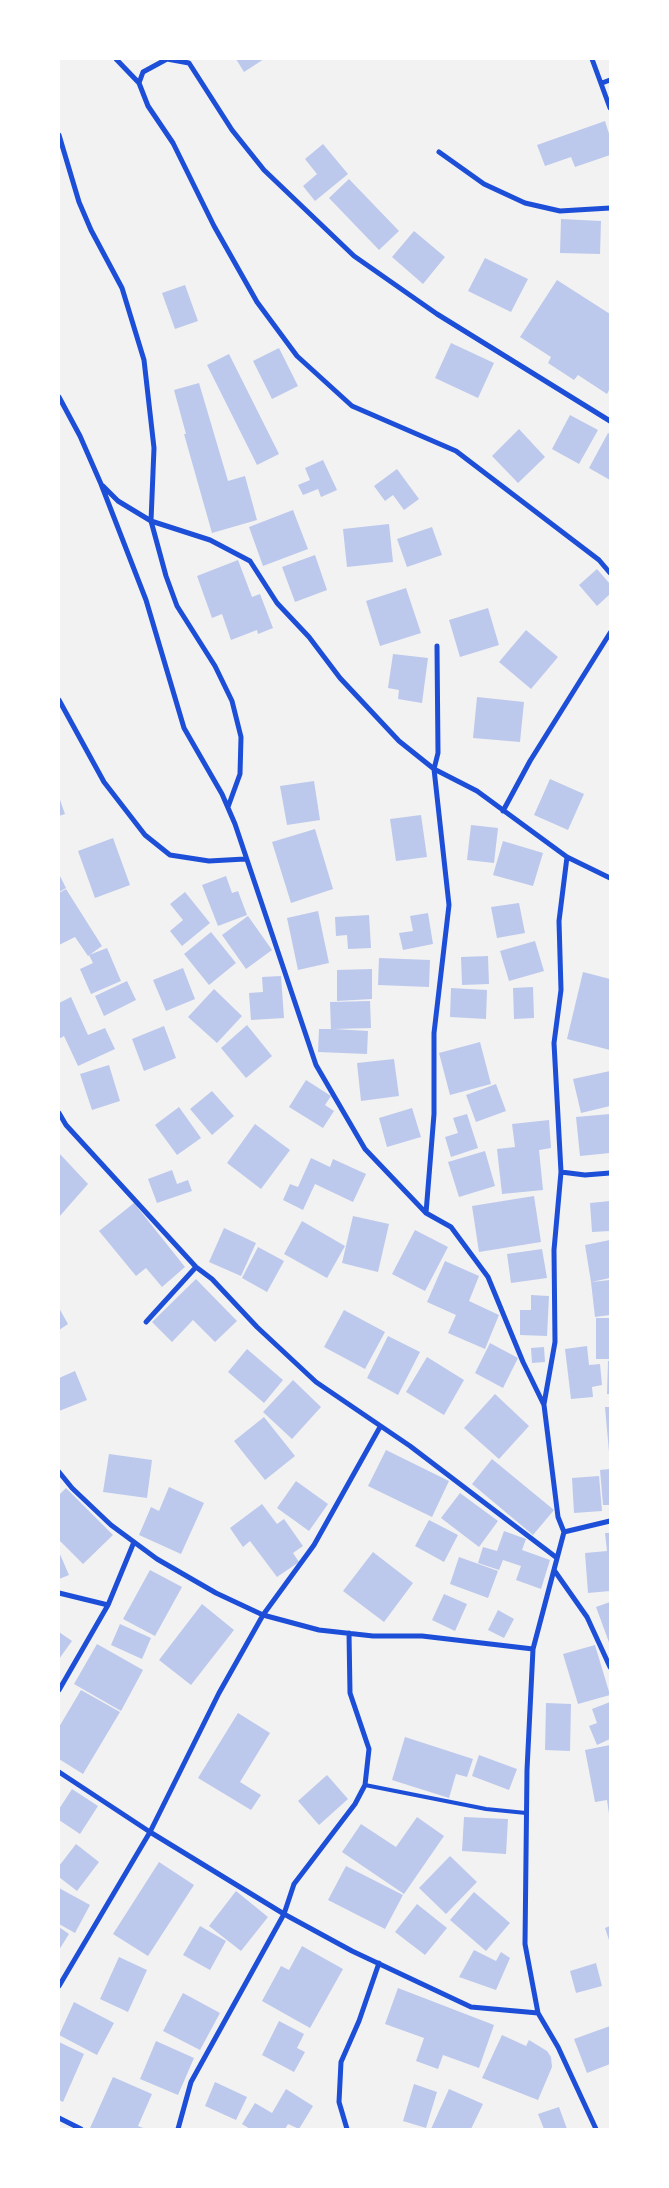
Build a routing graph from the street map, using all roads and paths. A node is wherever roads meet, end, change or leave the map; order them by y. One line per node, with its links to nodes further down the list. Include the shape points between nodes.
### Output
1 (116, 59): 4 (street)
2 (592, 59): 5 (street)
3 (610, 80): 5 (street)
4 (139, 83): 11 (street, via 143,72 167,59 189,63 232,130 264,170 354,256 437,314); 14 (street, via 148,106 173,143 257,302 297,356 352,406 456,451 600,560)
5 (602, 83): 6 (street)
6 (610, 108)
7 (59, 136): 13 (street, via 85,216 122,288 144,360 154,448)
8 (439, 152): 9 (street, via 484,184 525,203 560,211)
9 (610, 208)
10 (59, 397): 12 (street)
11 (610, 421)
12 (101, 484): 13 (street, via 118,501); 19 (street, via 146,600 184,728)
13 (151, 521): 18 (street, via 210,540 250,561 277,603 309,637 340,678 399,741); 19 (street, via 177,606 215,666 232,701 241,737 240,774)
14 (610, 573)
15 (610, 633): 20 (street)
16 (437, 646): 18 (street, via 438,753)
17 (59, 700): 22 (street, via 104,782 145,836 170,854 209,861)
18 (434, 769): 20 (street, via 477,791); 27 (street, via 449,905 434,1033 434,1114)
19 (228, 807): 22 (street)
20 (503, 811): 21 (street)
21 (567, 857): 23 (street); 25 (street, via 559,921 561,990 554,1043)
22 (245, 859): 27 (street, via 316,1064 365,1149)
23 (610, 878)
24 (59, 1113): 28 (street, via 66,1125)
25 (561, 1172): 26 (street, via 585,1175); 30 (street, via 554,1250 555,1342)
26 (610, 1173)
27 (426, 1213): 30 (street, via 451,1227 488,1278)
28 (196, 1267): 29 (street); 31 (street, via 316,1382)
29 (146, 1322)
30 (544, 1405): 34 (street, via 558,1517)
31 (380, 1427): 36 (street, via 410,1446); 40 (street, via 314,1545)
32 (59, 1472): 35 (street, via 104,1519)
33 (610, 1521): 34 (street)
34 (564, 1532): 36 (street)
35 (134, 1542): 39 (street); 40 (street, via 216,1594)
36 (557, 1558): 37 (street)
37 (554, 1570): 42 (street); 43 (street, via 587,1617)
38 (59, 1593): 39 (street)
39 (108, 1605): 44 (street)
40 (263, 1615): 41 (street, via 319,1630); 48 (street, via 219,1693)
41 (349, 1633): 42 (street, via 422,1636); 46 (street, via 350,1693 368,1749)
42 (533, 1649): 47 (street)
43 (610, 1667)
44 (59, 1690)
45 (59, 1772): 48 (street)
46 (365, 1785): 47 (lane, via 486,1809); 49 (street, via 355,1804 294,1884)
47 (526, 1813): 52 (street, via 524,1944)
48 (150, 1832): 49 (street); 51 (street)
49 (284, 1914): 50 (street); 55 (street, via 191,2082)
50 (379, 1963): 52 (street, via 471,2007); 56 (street, via 341,2062 338,2102)
51 (59, 1986)
52 (538, 2013): 57 (street, via 558,2047)
53 (59, 2118): 54 (street)
54 (82, 2129)
55 (178, 2129)
56 (347, 2129)
57 (596, 2129)

